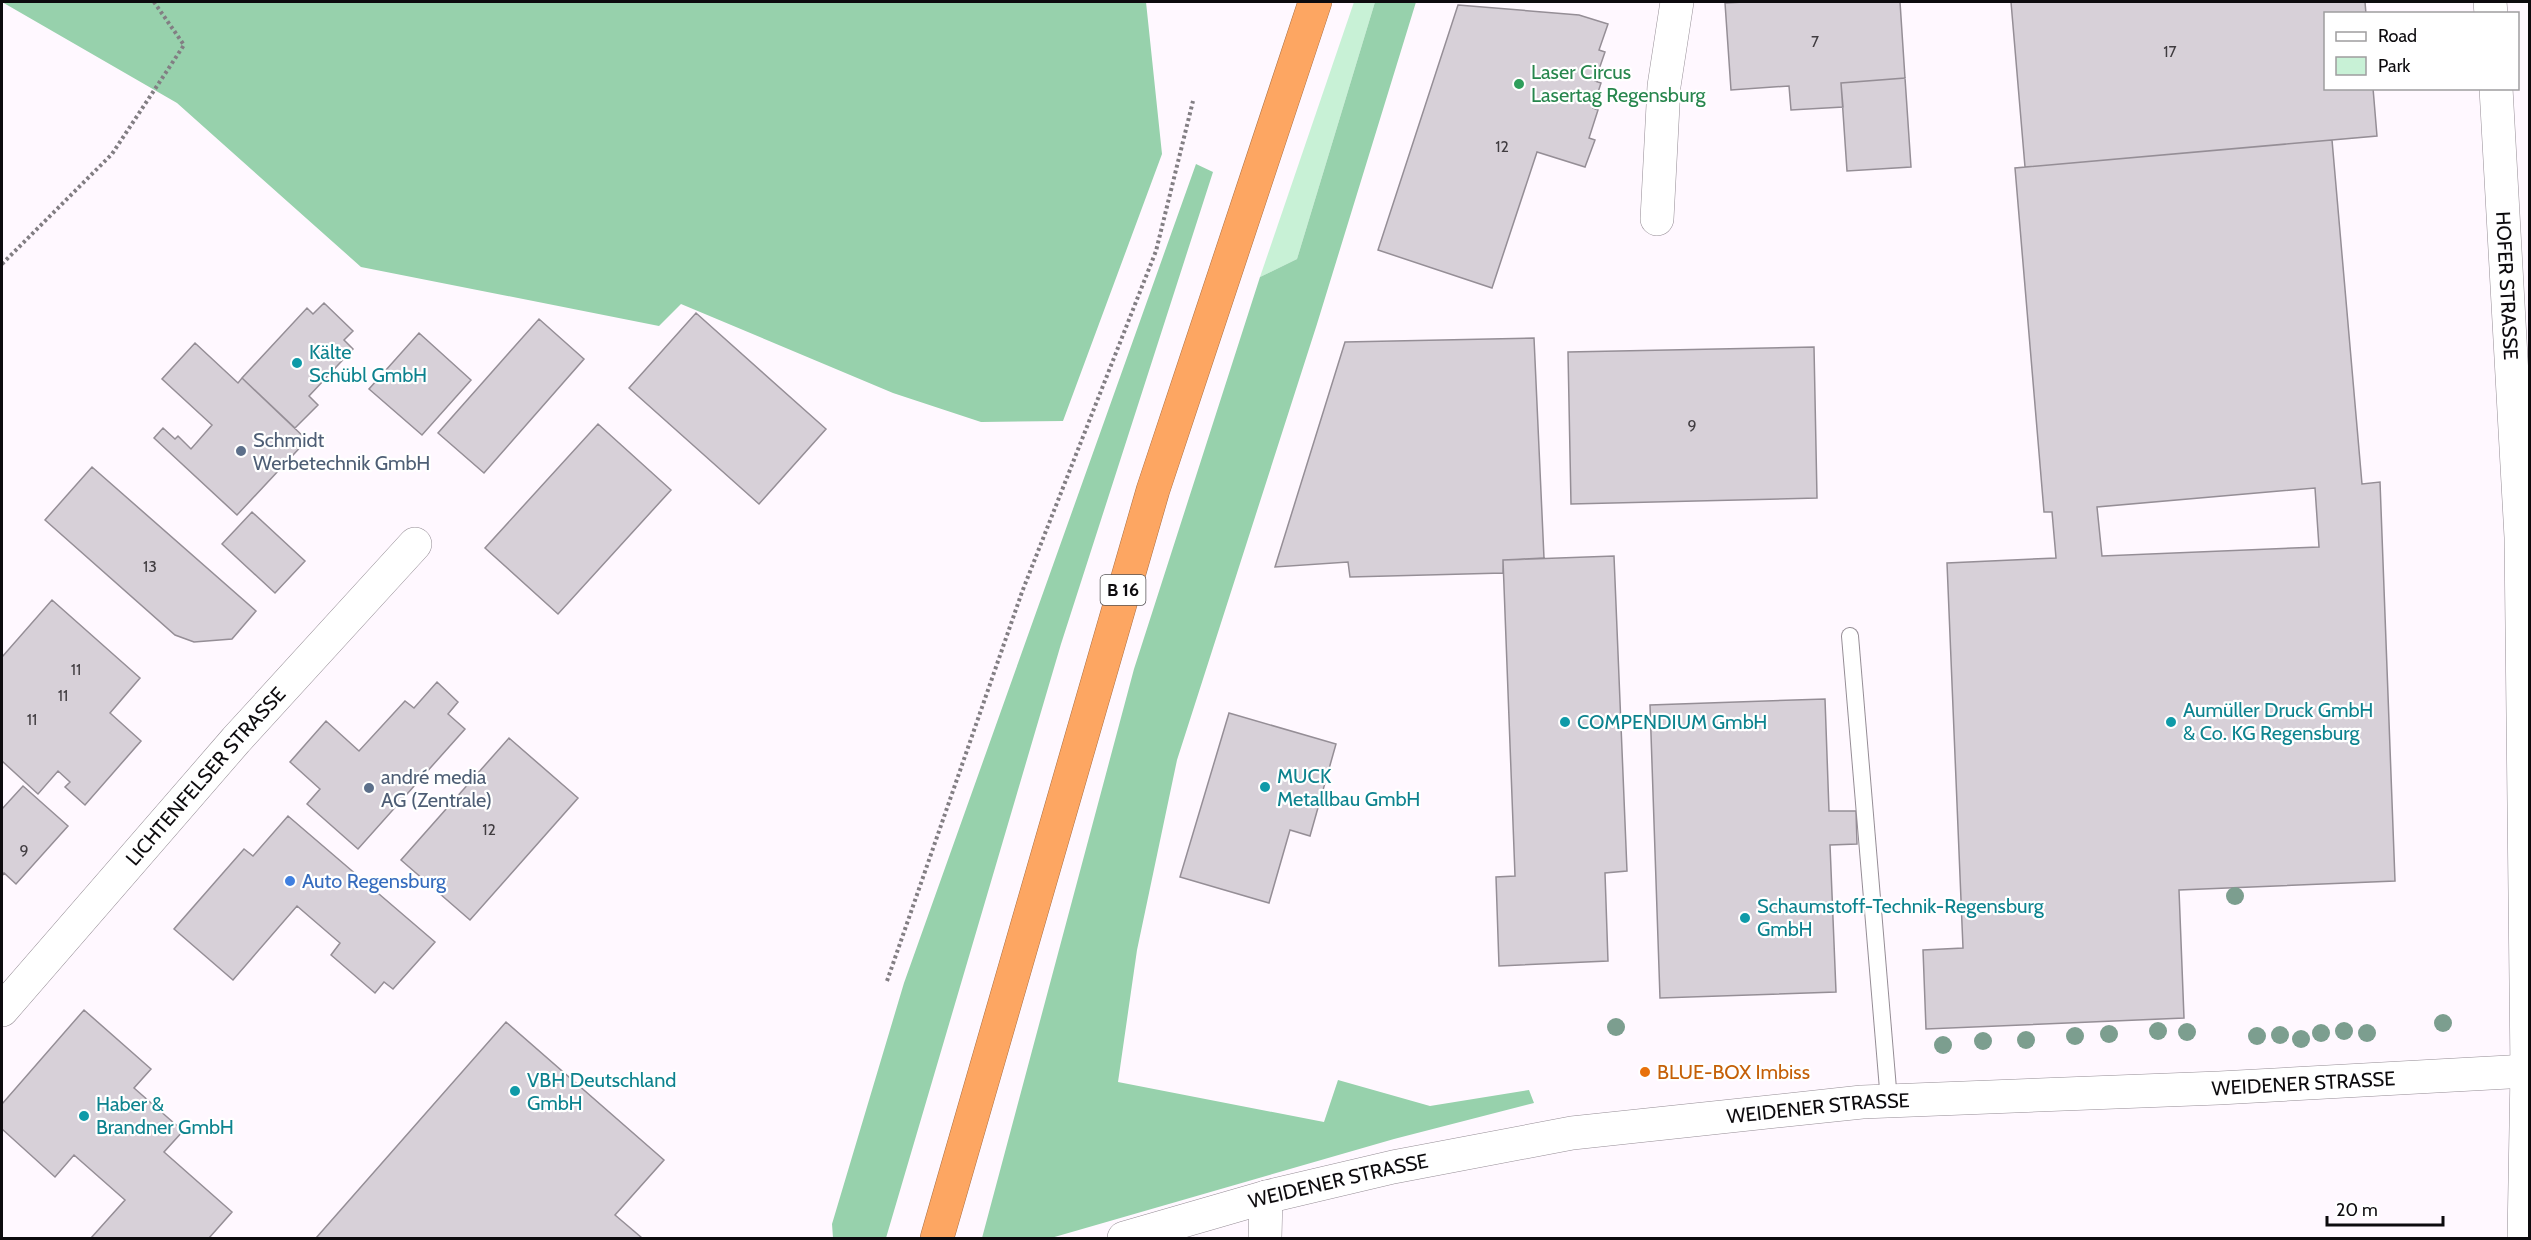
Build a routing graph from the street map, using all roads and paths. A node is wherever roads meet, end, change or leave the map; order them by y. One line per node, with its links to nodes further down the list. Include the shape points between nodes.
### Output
1 (154, 2): 7 (path, via 184,45 112,154)
2 (1315, 2): 15 (highway, B 16, via 1153,490)
3 (1677, 2): 6 (street, via 1664,86)
4 (2496, 90): 12 (street, HOFER STRASSE, via 2521,537)
5 (1193, 101): 10 (path, via 1156,251 1022,592)
6 (1657, 219)
7 (2, 264)
8 (414, 544): 11 (street, LICHTENFELSER STRASSE, via 236,740)
9 (1850, 636): 13 (lane)
10 (887, 981)
11 (2, 1010)
12 (2527, 1071): 13 (street, WEIDENER STRASSE); 18 (street, HOFER STRASSE)
13 (1888, 1101): 14 (street, WEIDENER STRASSE, via 1572,1132)
14 (1266, 1197): 16 (street, WEIDENER STRASSE); 17 (street)
15 (937, 1239)
16 (1124, 1239)
17 (1265, 1239)
18 (2524, 1239)

